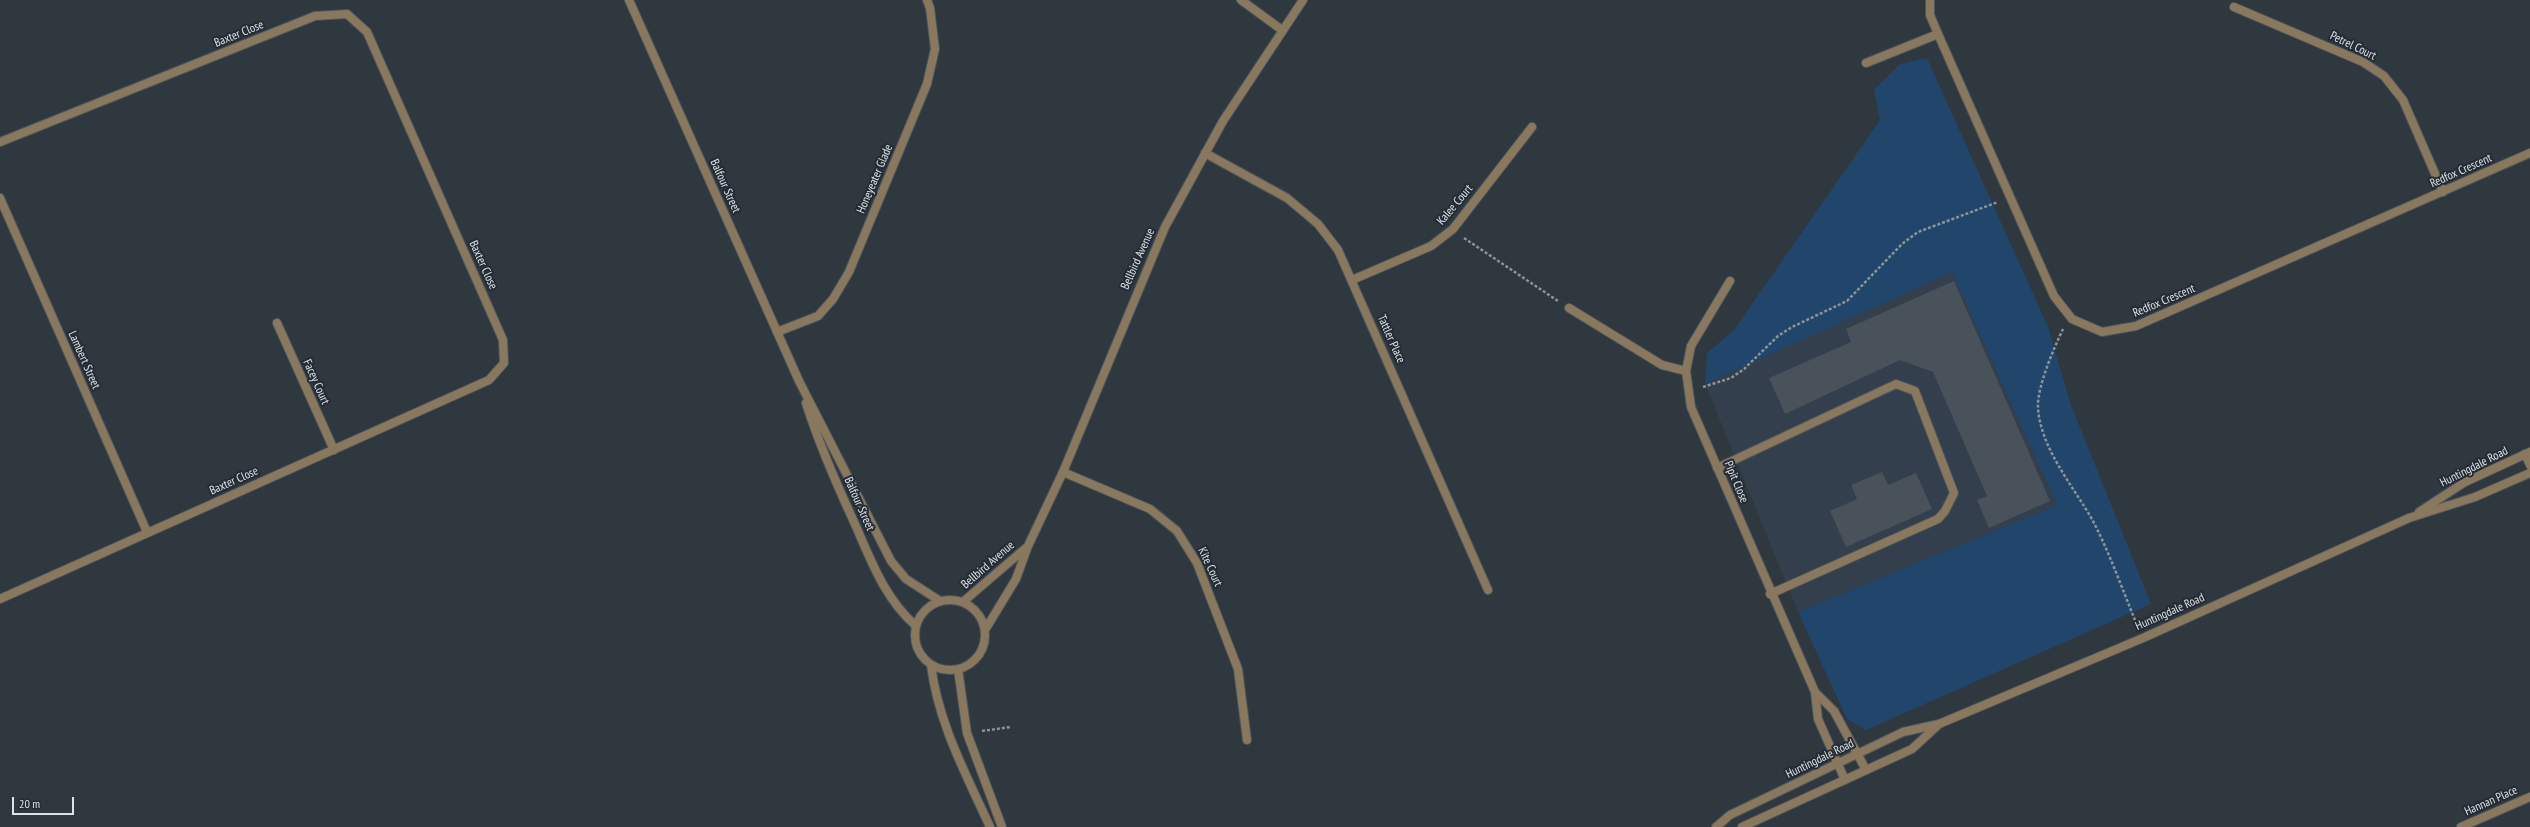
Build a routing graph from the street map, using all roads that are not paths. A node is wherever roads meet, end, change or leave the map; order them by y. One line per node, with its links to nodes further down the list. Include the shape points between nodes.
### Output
1 (629, 0): 20 (street, Balfour Street)
2 (927, 0): 20 (street, Honeyeater Glade, via 935,49 927,84 849,272 833,299 818,316)
3 (1241, 0): 7 (street)
4 (1303, 0): 7 (street, Bellbird Avenue)
5 (1930, 0): 8 (street, Redfox Crescent, via 1930,15)
6 (2234, 7): 14 (street, Petrel Court, via 2363,62 2384,76 2403,100)
7 (1282, 30): 12 (street, Bellbird Avenue)
8 (1938, 34): 9 (street); 14 (street, Redfox Crescent, via 2054,296 2072,319 2102,332 2136,326)
9 (1866, 63)
10 (1532, 127): 16 (street, Kalee Court, via 1453,229 1431,246)
11 (0, 142): 23 (street, Baxter Close, via 315,16 347,14 367,32 503,340 504,363 489,380)
12 (1205, 153): 16 (street, Tattler Place, via 1287,198 1318,224 1338,250); 27 (street, Bellbird Avenue, via 1148,262)
13 (2530, 153): 14 (street, Redfox Crescent)
14 (2443, 192)
15 (0, 198): 30 (street, Lambert Street)
16 (1352, 280): 32 (street, Tattler Place)
17 (1730, 281): 21 (street, Pipit Close, via 1691,346)
18 (1568, 308): 21 (street, via 1662,365)
19 (277, 323): 23 (street, Facey Court)
20 (777, 332): 22 (street, Balfour Street)
21 (1686, 371): 26 (street, Pipit Close, via 1691,408)
22 (799, 381): 35 (street, Balfour Street, via 891,561 906,579); 37 (street, Balfour Street, via 820,448 881,582 904,616)
23 (334, 450): 30 (street, Baxter Close)
24 (2528, 453): 25 (street); 29 (street, Huntingdale Road, via 2465,482)
25 (2530, 465)
26 (1717, 468): 33 (street, Pipit Close); 33 (street, via 1896,384 1916,391 1954,493 1945,511 1938,519)
27 (1063, 472): 31 (street, Bellbird Avenue); 43 (street, Kite Court, via 1150,509 1177,531 1197,563 1238,668)
28 (2530, 473): 29 (street, Huntingdale Road, via 2475,497)
29 (2410, 518): 42 (street, Huntingdale Road, via 2143,638)
30 (147, 532): 34 (street, Baxter Close)
31 (1028, 546): 36 (street, Bellbird Avenue); 38 (street, Bellbird Avenue, via 1016,579)
32 (1488, 590)
33 (1770, 594): 41 (street, Pipit Close)
34 (0, 599)
35 (940, 601): 36 (street, via 952,599); 37 (street, via 929,606 920,615)
36 (964, 602): 38 (street, via 978,613)
37 (916, 626): 39 (street, via 917,648)
38 (985, 630): 40 (street, via 982,650 968,665)
39 (931, 665): 40 (street, via 949,670); 49 (street, via 934,692 943,722)
40 (958, 669): 50 (street, via 967,733)
41 (1815, 692): 44 (street, Pipit Close, via 1834,711); 45 (street, Pipit Close, via 1818,719)
42 (1938, 724): 44 (street, Huntingdale Road, via 1903,732); 46 (street, Huntingdale Road, via 1912,749)
43 (1247, 740)
44 (1858, 754): 45 (street, Huntingdale Road); 46 (street, Pipit Close)
45 (1837, 763): 47 (street, Pipit Close); 51 (street, Huntingdale Road, via 1730,815)
46 (1866, 770): 47 (street, Huntingdale Road)
47 (1845, 780): 52 (street, Huntingdale Road)
48 (2530, 796): 53 (street, Hannan Place)
49 (990, 827)
50 (1002, 827)
51 (1716, 827)
52 (1742, 827)
53 (2461, 827)

